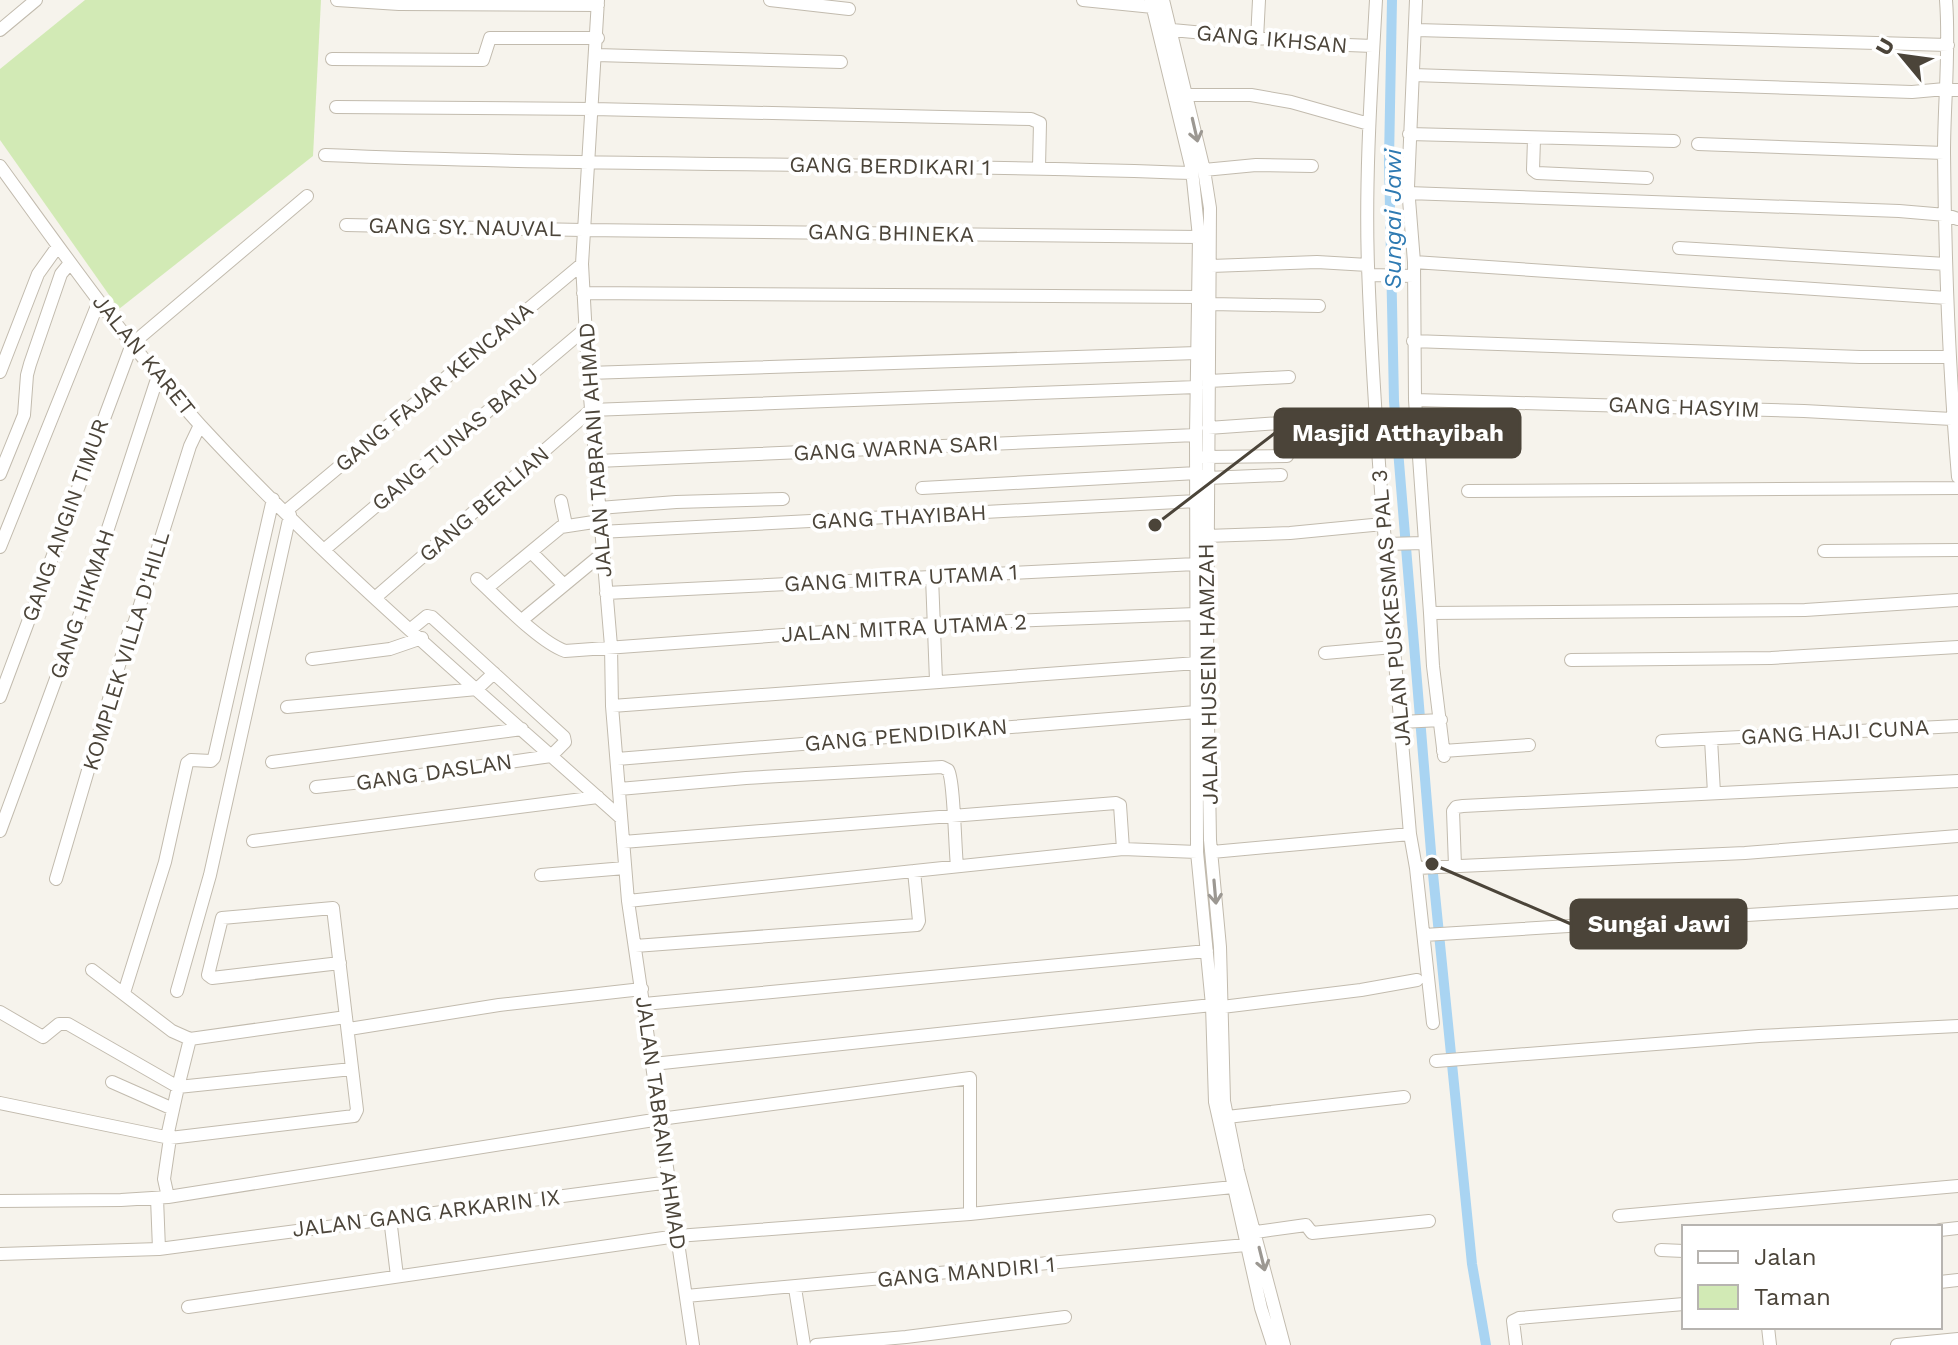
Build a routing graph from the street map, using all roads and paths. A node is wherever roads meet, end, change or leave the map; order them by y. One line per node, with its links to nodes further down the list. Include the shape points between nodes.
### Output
1 (36, 0): 12 (street)
2 (337, 0): 8 (street)
3 (770, 0): 11 (street)
4 (1083, 0): 9 (street)
5 (1259, 0): 16 (street)
6 (1376, 0): 17 (street, JALAN PUSKESMAS PAL 3)
7 (1416, 0): 14 (street)
8 (598, 2): 15 (street, JALAN TABRANI AHMAD)
9 (1156, 2): 13 (street, JALAN HUSEIN HAMZAH); 41 (street, JALAN HUSEIN HAMZAH)
10 (1950, 5): 19 (street)
11 (849, 9)
12 (0, 30)
13 (1172, 30): 16 (street, GANG IKHSAN); 24 (street, JALAN HUSEIN HAMZAH)
14 (1416, 30): 19 (street); 22 (street)
15 (598, 38): 18 (street, JALAN TABRANI AHMAD); 20 (street, via 490,38 483,60)
16 (1257, 39): 17 (street, GANG IKHSAN)
17 (1373, 46): 27 (street, JALAN PUSKESMAS PAL 3)
18 (596, 55): 21 (street); 26 (street, JALAN TABRANI AHMAD)
19 (1951, 55): 23 (street)
20 (332, 59)
21 (841, 62)
22 (1413, 75): 23 (street, via 1912,92); 30 (street)
23 (1952, 89): 28 (street)
24 (1187, 95): 27 (street, via 1251,95); 41 (street, JALAN HUSEIN HAMZAH, one-way to 41)
25 (336, 107): 26 (street)
26 (593, 109): 36 (street, JALAN TABRANI AHMAD); 39 (street, via 1036,120)
27 (1369, 124): 55 (street, JALAN PUSKESMAS PAL 3)
28 (1944, 126): 29 (street); 35 (street)
29 (1958, 131)
30 (1409, 134): 31 (street); 43 (street)
31 (1534, 139): 32 (street); 42 (street, via 1537,173)
32 (1674, 141)
33 (1698, 144): 35 (street)
34 (325, 155): 36 (street, GANG BERDIKARI 1)
35 (1944, 158): 40 (street); 45 (street)
36 (589, 161): 39 (street, GANG BERDIKARI 1); 47 (street, JALAN TABRANI AHMAD)
37 (0, 166): 49 (street, JALAN KARET)
38 (1312, 166): 41 (street, GANG BERDIKARI 1)
39 (1039, 167): 41 (street, GANG BERDIKARI 1)
40 (1958, 169)
41 (1198, 172): 48 (street, JALAN HUSEIN HAMZAH); 54 (street, JALAN HUSEIN HAMZAH, via 1210,208)
42 (1647, 178)
43 (1408, 193): 45 (street); 51 (street)
44 (307, 196): 66 (street)
45 (1952, 217): 56 (street)
46 (346, 225): 47 (street, GANG SY. NAUVAL)
47 (583, 230): 48 (street, GANG BHINEKA); 53 (street, JALAN TABRANI AHMAD)
48 (1199, 237): 60 (street, JALAN HUSEIN HAMZAH)
49 (58, 246): 52 (street, JALAN KARET); 69 (street, via 38,274)
50 (1679, 248): 56 (street)
51 (1414, 262): 57 (street); 59 (street)
52 (70, 263): 61 (street, JALAN KARET); 86 (street, via 61,274 30,364 24,415)
53 (582, 264): 58 (street, JALAN TABRANI AHMAD); 97 (street, GANG FAJAR KENCANA)
54 (1211, 266): 55 (street, via 1317,262); 60 (street, JALAN HUSEIN HAMZAH)
55 (1371, 272): 57 (street); 99 (street, JALAN PUSKESMAS PAL 3)
56 (1950, 273): 59 (street)
57 (1411, 276): 65 (street)
58 (583, 293): 60 (street); 64 (street, JALAN TABRANI AHMAD)
59 (1947, 298): 63 (street)
60 (1205, 300): 62 (street); 67 (street, JALAN HUSEIN HAMZAH); 73 (street, JALAN HUSEIN HAMZAH)
61 (99, 301): 66 (street, JALAN KARET); 104 (street)
62 (1319, 306)
63 (1952, 321): 68 (street)
64 (585, 329): 70 (street, JALAN TABRANI AHMAD); 105 (street, GANG TUNAS BARU)
65 (1413, 341): 68 (street); 75 (street)
66 (132, 344): 71 (street, JALAN KARET); 132 (street, GANG ANGIN TIMUR)
67 (1197, 353): 70 (street); 73 (street, JALAN HUSEIN HAMZAH)
68 (1949, 357): 74 (street)
69 (0, 372)
70 (588, 373): 76 (street, JALAN TABRANI AHMAD)
71 (158, 376): 79 (street, JALAN KARET); 155 (street, GANG HIKMAH, via 82,608)
72 (1289, 377): 73 (street)
73 (1203, 384): 76 (street); 80 (street, JALAN HUSEIN HAMZAH); 81 (street, JALAN HUSEIN HAMZAH)
74 (1955, 394): 77 (street)
75 (1415, 400): 77 (street, GANG HASYIM); 102 (street)
76 (591, 410): 85 (street, JALAN TABRANI AHMAD); 114 (street, GANG BERLIAN)
77 (1952, 419): 82 (street)
78 (1310, 421): 80 (street)
79 (200, 425): 93 (street, JALAN KARET); 169 (street, KOMPLEK VILLA D'HILL, via 130,628)
80 (1208, 428): 84 (street, JALAN HUSEIN HAMZAH)
81 (1196, 435): 84 (street, JALAN HUSEIN HAMZAH); 85 (street, GANG WARNA SARI)
82 (1957, 455): 89 (street)
83 (1287, 456): 84 (street)
84 (1203, 457): 88 (street, JALAN HUSEIN HAMZAH)
85 (597, 461): 98 (street, JALAN TABRANI AHMAD)
86 (0, 474)
87 (1281, 475): 88 (street)
88 (1202, 476): 90 (street); 96 (street, JALAN HUSEIN HAMZAH); 101 (street, JALAN HUSEIN HAMZAH)
89 (1958, 477)
90 (922, 488)
91 (1958, 488): 92 (street)
92 (1468, 491)
93 (273, 499): 97 (street, JALAN KARET); 180 (street, via 214,758 187,763 165,862)
94 (783, 499): 98 (street, via 676,502)
95 (561, 501): 100 (street)
96 (1197, 501): 98 (street, GANG THAYIBAH); 110 (street, JALAN HUSEIN HAMZAH)
97 (288, 513): 105 (street, JALAN KARET); 179 (street, via 210,875)
98 (600, 520): 100 (street); 109 (street, JALAN TABRANI AHMAD)
99 (1383, 524): 101 (street); 103 (street, JALAN PUSKESMAS PAL 3)
100 (566, 525): 108 (street)
101 (1206, 536): 130 (street, JALAN HUSEIN HAMZAH)
102 (1420, 543): 103 (street); 116 (street)
103 (1389, 544): 122 (street, JALAN PUSKESMAS PAL 3)
104 (0, 547)
105 (325, 549): 114 (street, JALAN KARET)
106 (1958, 550): 107 (street)
107 (1824, 551)
108 (531, 552): 112 (street); 118 (street, JALAN MITRA UTAMA 2, via 482,584)
109 (603, 553): 112 (street); 113 (street, JALAN TABRANI AHMAD)
110 (1196, 564): 111 (street, GANG MITRA UTAMA 1); 117 (street, JALAN HUSEIN HAMZAH)
111 (932, 577): 113 (street, GANG MITRA UTAMA 1); 119 (street)
112 (564, 585): 118 (street)
113 (606, 593): 121 (street, JALAN TABRANI AHMAD)
114 (376, 597): 120 (street, JALAN KARET)
115 (1958, 600): 116 (street, via 1805,610)
116 (1430, 613): 138 (street)
117 (1196, 614): 119 (street, JALAN MITRA UTAMA 2); 127 (street, JALAN HUSEIN HAMZAH)
118 (522, 620): 121 (street, JALAN MITRA UTAMA 2, via 563,651)
119 (933, 624): 121 (street, JALAN MITRA UTAMA 2); 129 (street)
120 (416, 633): 125 (street, via 390,649); 128 (street, via 431,616); 131 (street, JALAN KARET)
121 (611, 646): 134 (street, JALAN TABRANI AHMAD)
122 (1393, 647): 124 (street); 139 (street, JALAN PUSKESMAS PAL 3)
123 (1958, 647): 126 (street, via 1771,658)
124 (1325, 653)
125 (312, 659)
126 (1571, 660)
127 (1197, 663): 129 (street); 130 (street, JALAN HUSEIN HAMZAH)
128 (494, 673): 131 (street); 133 (street)
129 (936, 681): 134 (street)
130 (1202, 684): 136 (street, JALAN HUSEIN HAMZAH); 162 (street, JALAN HUSEIN HAMZAH)
131 (477, 689): 135 (street); 137 (street, JALAN KARET)
132 (0, 697)
133 (525, 702): 137 (street); 145 (street, via 565,739)
134 (612, 706): 146 (street, JALAN TABRANI AHMAD)
135 (287, 707)
136 (1196, 712): 146 (street, GANG PENDIDIKAN); 161 (street, JALAN HUSEIN HAMZAH)
137 (509, 718): 141 (street, JALAN KARET)
138 (1436, 720): 139 (street); 144 (street, via 1444,754)
139 (1401, 722): 156 (street, JALAN PUSKESMAS PAL 3)
140 (1958, 726): 142 (street, GANG HAJI CUNA)
141 (522, 729): 145 (street, JALAN KARET); 147 (street)
142 (1711, 739): 143 (street, GANG HAJI CUNA); 151 (street)
143 (1662, 741)
144 (1529, 745)
145 (551, 756): 149 (street, GANG DASLAN); 152 (street, JALAN KARET)
146 (617, 759): 150 (street, JALAN TABRANI AHMAD)
147 (272, 762)
148 (1958, 781): 151 (street)
149 (316, 787)
150 (619, 789): 153 (street, via 935,766 952,775); 154 (street, JALAN TABRANI AHMAD)
151 (1714, 793): 164 (street, via 1456,807)
152 (598, 797): 154 (street, JALAN KARET); 158 (street)
153 (952, 815): 159 (street); 160 (street, via 1116,803); 163 (street)
154 (621, 818): 159 (street, JALAN TABRANI AHMAD)
155 (0, 831)
156 (1410, 834): 162 (street); 166 (street, JALAN PUSKESMAS PAL 3)
157 (1958, 836): 164 (street, via 1745,853)
158 (253, 841)
159 (623, 842): 165 (street, JALAN TABRANI AHMAD)
160 (1123, 849): 161 (street); 163 (street)
161 (1197, 852): 174 (street, JALAN HUSEIN HAMZAH)
162 (1212, 852): 182 (street, JALAN HUSEIN HAMZAH, one-way to 182, via 1220,947)
163 (957, 866): 167 (street)
164 (1452, 866): 166 (street)
165 (625, 868): 168 (street); 170 (street, JALAN TABRANI AHMAD)
166 (1420, 868): 172 (street, JALAN PUSKESMAS PAL 3)
167 (914, 871): 170 (street); 173 (street, via 918,924)
168 (541, 875)
169 (56, 879)
170 (628, 901): 173 (street, JALAN TABRANI AHMAD)
171 (1958, 902): 172 (street)
172 (1428, 935): 185 (street, JALAN PUSKESMAS PAL 3)
173 (635, 946): 178 (street, JALAN TABRANI AHMAD)
174 (1207, 951): 181 (street); 182 (street, JALAN HUSEIN HAMZAH)
175 (340, 963): 175 (street, via 330,907 222,918 208,975); 184 (street)
176 (92, 970): 180 (street)
177 (1417, 980): 182 (street)
178 (642, 989): 181 (street, JALAN TABRANI AHMAD); 184 (street)
179 (177, 991)
180 (124, 993): 187 (street)
181 (644, 1004): 189 (street, JALAN TABRANI AHMAD)
182 (1217, 1006): 189 (street); 196 (street, JALAN HUSEIN HAMZAH); 201 (street, JALAN HUSEIN HAMZAH, via 1215,1102)
183 (0, 1012): 192 (street, via 43,1037 59,1024 68,1024)
184 (347, 1023): 187 (street); 190 (street)
185 (1433, 1023)
186 (1958, 1026): 188 (street)
187 (190, 1039): 192 (street)
188 (1440, 1060)
189 (653, 1064): 197 (street, JALAN TABRANI AHMAD)
190 (352, 1069): 192 (street); 198 (street, via 354,1116)
191 (112, 1082): 195 (street)
192 (178, 1087): 195 (street)
193 (1404, 1097): 196 (street)
194 (0, 1103): 198 (street)
195 (173, 1109): 198 (street)
196 (1227, 1117): 204 (street, JALAN HUSEIN HAMZAH)
197 (660, 1119): 199 (street, JALAN TABRANI AHMAD); 202 (street); 205 (street, via 970,1078)
198 (169, 1137): 202 (street)
199 (670, 1182): 207 (street, JALAN GANG ARKARIN IX); 210 (street, JALAN TABRANI AHMAD)
200 (1958, 1186): 206 (street)
201 (1233, 1187): 204 (street, JALAN HUSEIN HAMZAH); 205 (street)
202 (162, 1197): 203 (street); 212 (street)
203 (0, 1201)
204 (1242, 1203): 209 (street, JALAN HUSEIN HAMZAH); 211 (street, JALAN HUSEIN HAMZAH)
205 (970, 1214): 210 (street)
206 (1619, 1216)
207 (390, 1218): 212 (street, JALAN GANG ARKARIN IX); 216 (street)
208 (1429, 1221): 209 (street, via 1312,1233 1306,1225)
209 (1256, 1232): 227 (street, JALAN HUSEIN HAMZAH, one-way to 227)
210 (677, 1236): 216 (street); 218 (street, JALAN TABRANI AHMAD)
211 (1246, 1245): 217 (street, GANG MANDIRI 1); 226 (street, JALAN HUSEIN HAMZAH)
212 (159, 1249): 215 (street, JALAN GANG ARKARIN IX)
213 (1661, 1250): 214 (street)
214 (1682, 1251)
215 (0, 1254)
216 (397, 1276): 220 (street)
217 (795, 1288): 218 (street, GANG MANDIRI 1); 224 (street)
218 (686, 1296): 223 (street, JALAN TABRANI AHMAD)
219 (1682, 1304): 228 (street, via 1519,1318 1513,1321)
220 (188, 1307)
221 (1065, 1317): 225 (street)
222 (1958, 1339): 229 (street)
223 (693, 1345)
224 (804, 1345)
225 (816, 1345)
226 (1273, 1345)
227 (1284, 1345)
228 (1516, 1345)
229 (1897, 1345)

